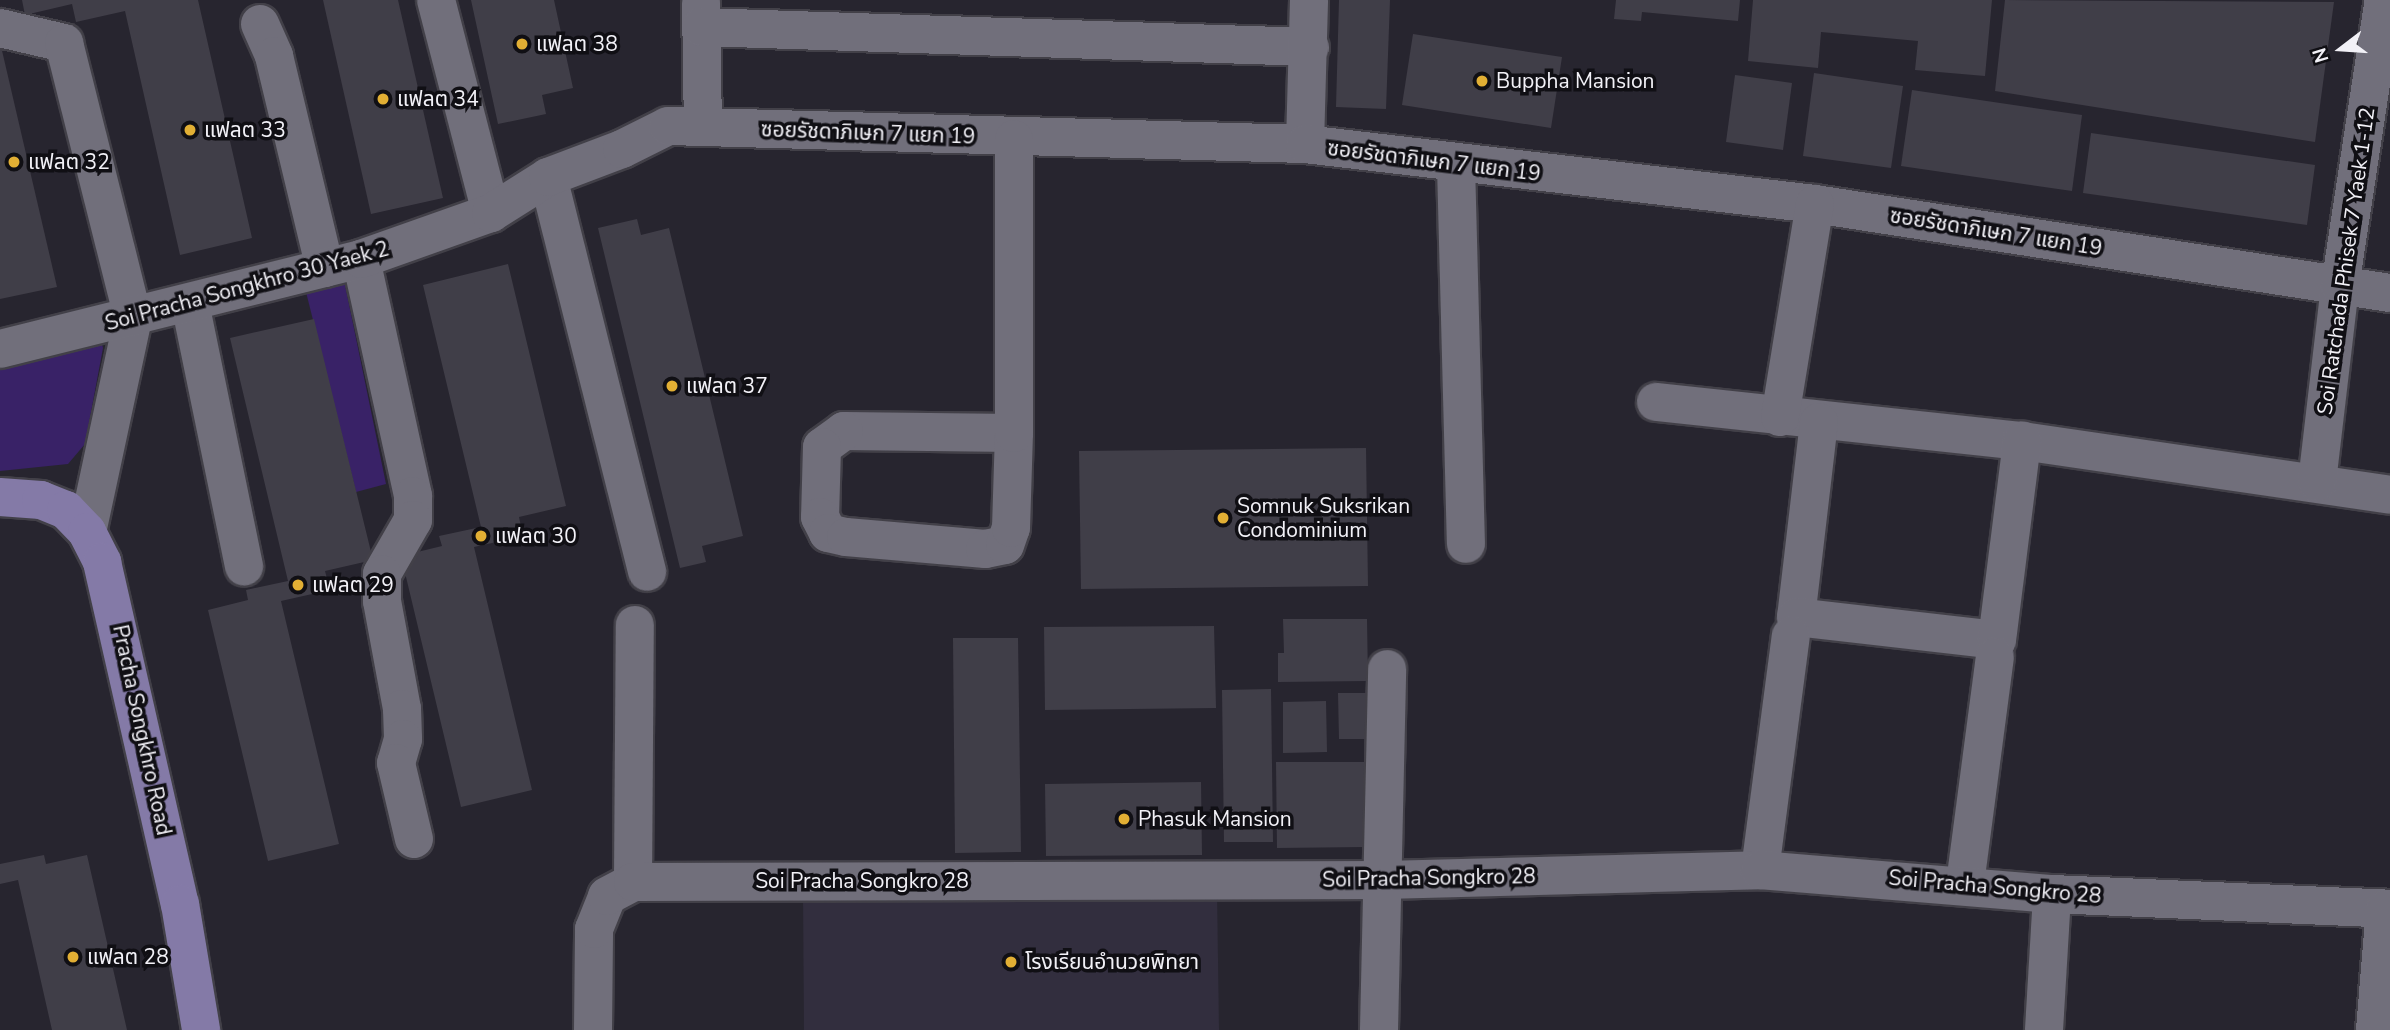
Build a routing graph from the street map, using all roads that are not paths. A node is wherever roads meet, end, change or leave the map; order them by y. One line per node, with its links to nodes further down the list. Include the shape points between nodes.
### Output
1 (436, 0): 15 (street)
2 (1309, 0): 7 (street)
3 (2384, 0): 8 (street, Soi Ratchada Phisek 7 Yaek 1-12)
4 (701, 13): 7 (street); 9 (street)
5 (260, 24): 17 (street, via 274,56)
6 (0, 28): 21 (street, via 64,43)
7 (1310, 47): 11 (street)
8 (2382, 64): 18 (street, Soi Ratchada Phisek 7 Yaek 1-12)
9 (703, 127): 10 (street, ซอยรัชดาภิเษก 7 แยก 19); 13 (street, ซอยรัชดาภิเษก 7 แยก 19, via 668,126)
10 (1014, 139): 11 (street, ซอยรัชดาภิเษก 7 แยก 19); 26 (street)
11 (1306, 145): 12 (street, ซอยรัชดาภิเษก 7 แยก 19)
12 (1456, 165): 14 (street, ซอยรัชดาภิเษก 7 แยก 19); 32 (street)
13 (548, 177): 15 (street, ซอยรัชดาภิเษก 7 แยก 19); 34 (street)
14 (1815, 204): 18 (street, ซอยรัชดาภิเษก 7 แยก 19); 24 (street)
15 (491, 212): 16 (street, Soi Pracha Songkhro 30 Yaek 2)
16 (361, 259): 17 (street, Soi Pracha Songkhro 30 Yaek 2); 39 (street, via 413,496 412,520 382,574 382,601 402,709 396,763)
17 (325, 268): 20 (street, Soi Pracha Songkhro 30 Yaek 2)
18 (2340, 286): 19 (street, ซอยรัชดาภิเษก 7 แยก 19); 28 (street, Soi Ratchada Phisek 7 Yaek 1-12)
19 (2390, 293)
20 (190, 303): 21 (street, Soi Pracha Songkhro 30 Yaek 2); 33 (street)
21 (133, 318): 22 (street, Soi Pracha Songkhro 30 Yaek 2); 31 (street)
22 (0, 349)
23 (1656, 402): 24 (street)
24 (1780, 417): 25 (street)
25 (1819, 422): 27 (street); 27 (street, via 1796,617 1997,640)
26 (1014, 433): 26 (street, via 1011,528 1005,545 985,549 846,537 828,533 820,517 822,447 844,431)
27 (2022, 441): 28 (street)
28 (2317, 482): 29 (street)
29 (2390, 495)
30 (0, 497): 31 (main road, Pracha Songkhro Road, via 41,499 66,510)
31 (87, 531): 46 (main road, Pracha Songkhro Road, via 113,598 180,904)
32 (1465, 544)
33 (244, 567)
34 (647, 572)
35 (635, 625): 42 (street)
36 (1791, 636): 40 (street)
37 (1995, 657): 43 (street)
38 (1387, 669): 41 (street)
39 (414, 839)
40 (1760, 870): 41 (street, Soi Pracha Songkro 28); 43 (street, Soi Pracha Songkro 28)
41 (1384, 880): 42 (street, Soi Pracha Songkro 28); 48 (street)
42 (633, 882): 47 (street, via 607,896 594,929)
43 (1965, 884): 44 (street, Soi Pracha Songkro 28)
44 (2052, 894): 45 (street, Soi Pracha Songkro 28); 49 (street)
45 (2387, 909): 50 (street)
46 (201, 1030)
47 (593, 1030)
48 (1379, 1030)
49 (2044, 1030)
50 (2375, 1030)

